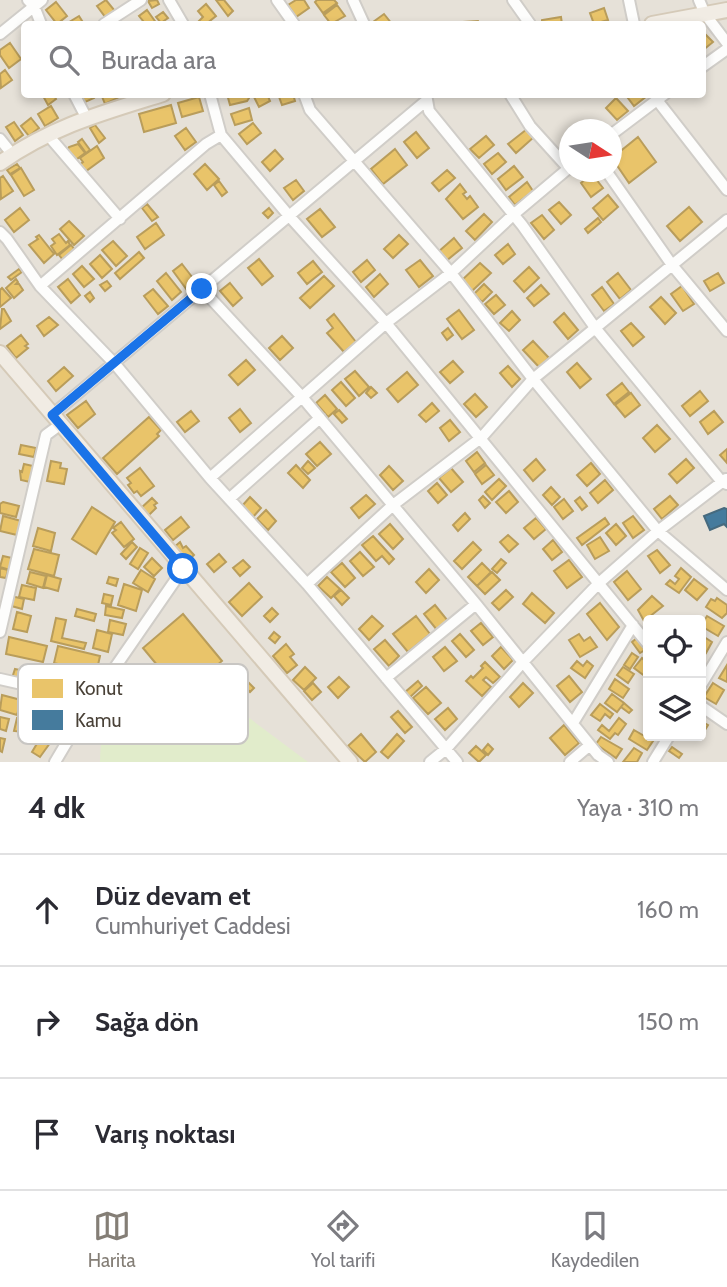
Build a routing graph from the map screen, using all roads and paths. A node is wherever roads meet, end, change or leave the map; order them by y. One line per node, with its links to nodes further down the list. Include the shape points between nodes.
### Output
1 (142, 0): 12 (street)
2 (184, 0): 8 (street)
3 (277, 0): 14 (street)
4 (353, 0): 15 (street)
5 (513, 0): 16 (street)
6 (629, 0): 17 (street)
7 (34, 2): 11 (street); 19 (street)
8 (172, 4): 13 (street)
9 (702, 7): 10 (main road); 18 (main road); 20 (street)
10 (727, 10)
11 (40, 21)
12 (109, 21)
13 (181, 21)
14 (292, 21)
15 (363, 21)
16 (528, 21)
17 (633, 21)
18 (661, 21)
19 (0, 34)
20 (727, 43)
21 (727, 49): 22 (street)
22 (706, 64)
23 (76, 98): 32 (street)
24 (141, 98): 32 (main road)
25 (211, 98): 35 (street)
26 (306, 98): 39 (street, via 310,110)
27 (425, 98): 39 (street)
28 (426, 98): 43 (street, via 429,111)
29 (512, 98): 37 (street, via 530,126)
30 (660, 98): 33 (street)
31 (662, 98): 42 (street)
32 (86, 117): 34 (main road)
33 (622, 126)
34 (47, 134): 38 (main road); 45 (street)
35 (221, 135): 44 (street); 45 (street)
36 (0, 139): 38 (street)
37 (559, 157)
38 (6, 159)
39 (355, 161): 44 (street); 49 (street)
40 (559, 176): 43 (street)
41 (614, 182): 48 (street)
42 (727, 190)
43 (513, 215): 49 (street); 53 (street)
44 (290, 217): 51 (street); 52 (street)
45 (120, 219): 50 (street)
46 (727, 220): 48 (street)
47 (0, 232): 50 (street)
48 (672, 265): 53 (street); 54 (street)
49 (451, 273): 52 (street); 57 (street)
50 (40, 286): 56 (street)
51 (202, 289): 56 (street); 58 (street)
52 (386, 323): 58 (street); 61 (street)
53 (596, 329): 57 (street); 63 (street)
54 (727, 331)
55 (0, 353): 60 (main road)
56 (115, 364): 60 (street); 62 (street)
57 (533, 379): 61 (street); 66 (street)
58 (302, 397): 59 (street); 62 (street)
59 (320, 418): 64 (street); 65 (street)
60 (56, 420): 67 (main road); 73 (street, via 46,435)
61 (482, 437): 65 (street); 68 (street)
62 (210, 478): 64 (street)
63 (725, 482): 66 (street)
64 (229, 499): 69 (street)
65 (393, 505): 69 (street); 71 (street)
66 (658, 531): 68 (street); 70 (street)
67 (183, 569): 77 (street); 90 (main road)
68 (598, 583): 72 (street); 76 (street)
69 (307, 584): 78 (street)
70 (727, 590)
71 (477, 604): 76 (street); 78 (street)
72 (633, 625): 74 (street); 83 (street)
73 (0, 632)
74 (643, 638)
75 (727, 642): 79 (street)
76 (523, 662): 83 (street); 88 (street)
77 (117, 664)
78 (386, 678): 88 (street)
79 (705, 678)
80 (0, 679): 81 (street)
81 (18, 683)
82 (706, 709): 84 (street)
83 (573, 723): 87 (street)
84 (727, 724)
85 (667, 741): 95 (street)
86 (66, 744): 89 (street)
87 (590, 745): 93 (street); 94 (street)
88 (446, 750): 91 (street); 92 (street)
89 (55, 762)
90 (350, 762)
91 (430, 762)
92 (457, 762)
93 (570, 762)
94 (608, 762)
95 (653, 762)

